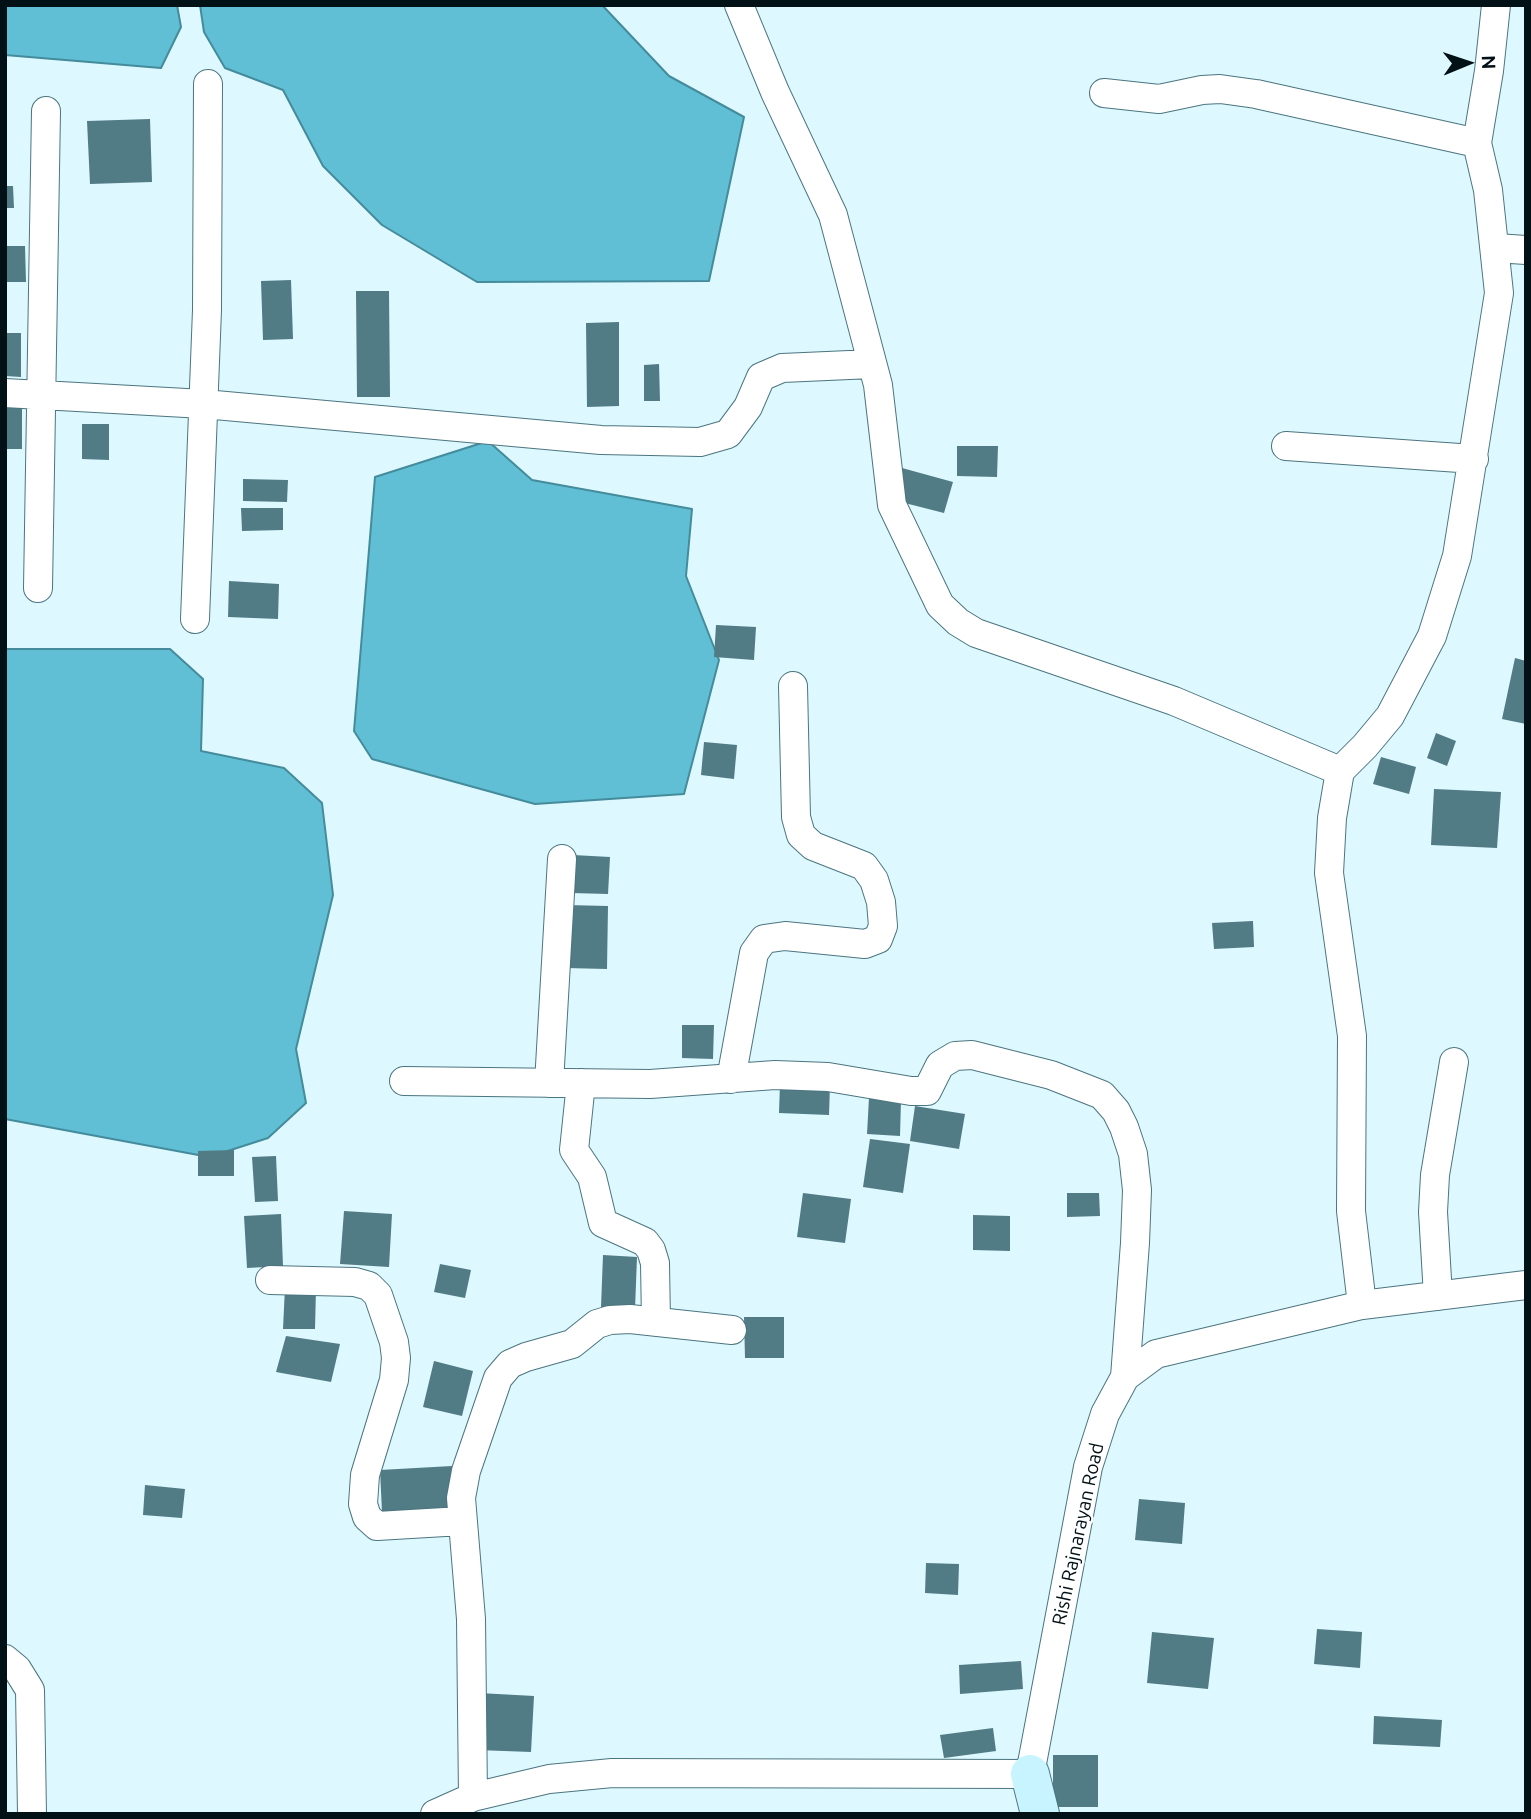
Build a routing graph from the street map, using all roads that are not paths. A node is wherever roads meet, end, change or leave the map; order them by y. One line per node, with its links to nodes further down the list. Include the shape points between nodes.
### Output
1 (739, 5): 9 (street, via 833,215)
2 (1496, 5): 6 (street)
3 (208, 84): 12 (street)
4 (1104, 93): 6 (street, via 1159,99 1220,89)
5 (46, 111): 11 (street)
6 (1477, 143): 7 (street)
7 (1496, 248): 8 (street); 14 (street, via 1499,293)
8 (1526, 250)
9 (872, 364): 12 (street, via 782,368 761,377 729,434 700,442 601,440); 18 (street, via 892,505 940,605 958,622 1021,650 1174,701)
10 (5, 393): 11 (street)
11 (41, 395): 12 (street); 15 (street)
12 (204, 404): 16 (street)
13 (1286, 446): 14 (street)
14 (1474, 459): 18 (street, via 1457,556 1432,636 1390,716)
15 (38, 589)
16 (195, 620)
17 (793, 686): 21 (street, via 800,835 813,846 864,866 881,902 883,926 878,939 864,944 785,936 764,939 754,953)
18 (1340, 771): 28 (street, via 1329,873 1352,1036 1351,1211)
19 (562, 859): 23 (street)
20 (1454, 1062): 27 (street, via 1435,1175)
21 (730, 1079): 24 (street); 31 (street, via 828,1077 927,1091 940,1065 955,1056 972,1055 1051,1075 1102,1095 1124,1127 1137,1190)
22 (404, 1081): 23 (street)
23 (550, 1083): 24 (street)
24 (581, 1083): 29 (street, via 574,1150 592,1177 603,1223 645,1242 651,1250)
25 (270, 1280): 32 (street, via 355,1282 378,1295 396,1358 394,1380 365,1475 367,1517 377,1526)
26 (1526, 1285): 27 (street, Rishi Rajnarayan Road)
27 (1438, 1296): 28 (street, Rishi Rajnarayan Road)
28 (1362, 1305): 31 (street, Rishi Rajnarayan Road, via 1156,1354)
29 (656, 1322): 30 (street); 32 (street, via 610,1320 597,1324 572,1344 510,1364 498,1378 466,1471)
30 (732, 1330)
31 (1125, 1377): 34 (street, Rishi Rajnarayan Road, via 1105,1414 1088,1467)
32 (461, 1521): 35 (street, via 471,1619)
33 (5, 1659): 36 (street, via 30,1690)
34 (1030, 1774): 35 (street, via 612,1773 548,1779); 37 (main road, Rishi Rajnarayan Road)
35 (454, 1808)
36 (32, 1814)
37 (1040, 1814)

